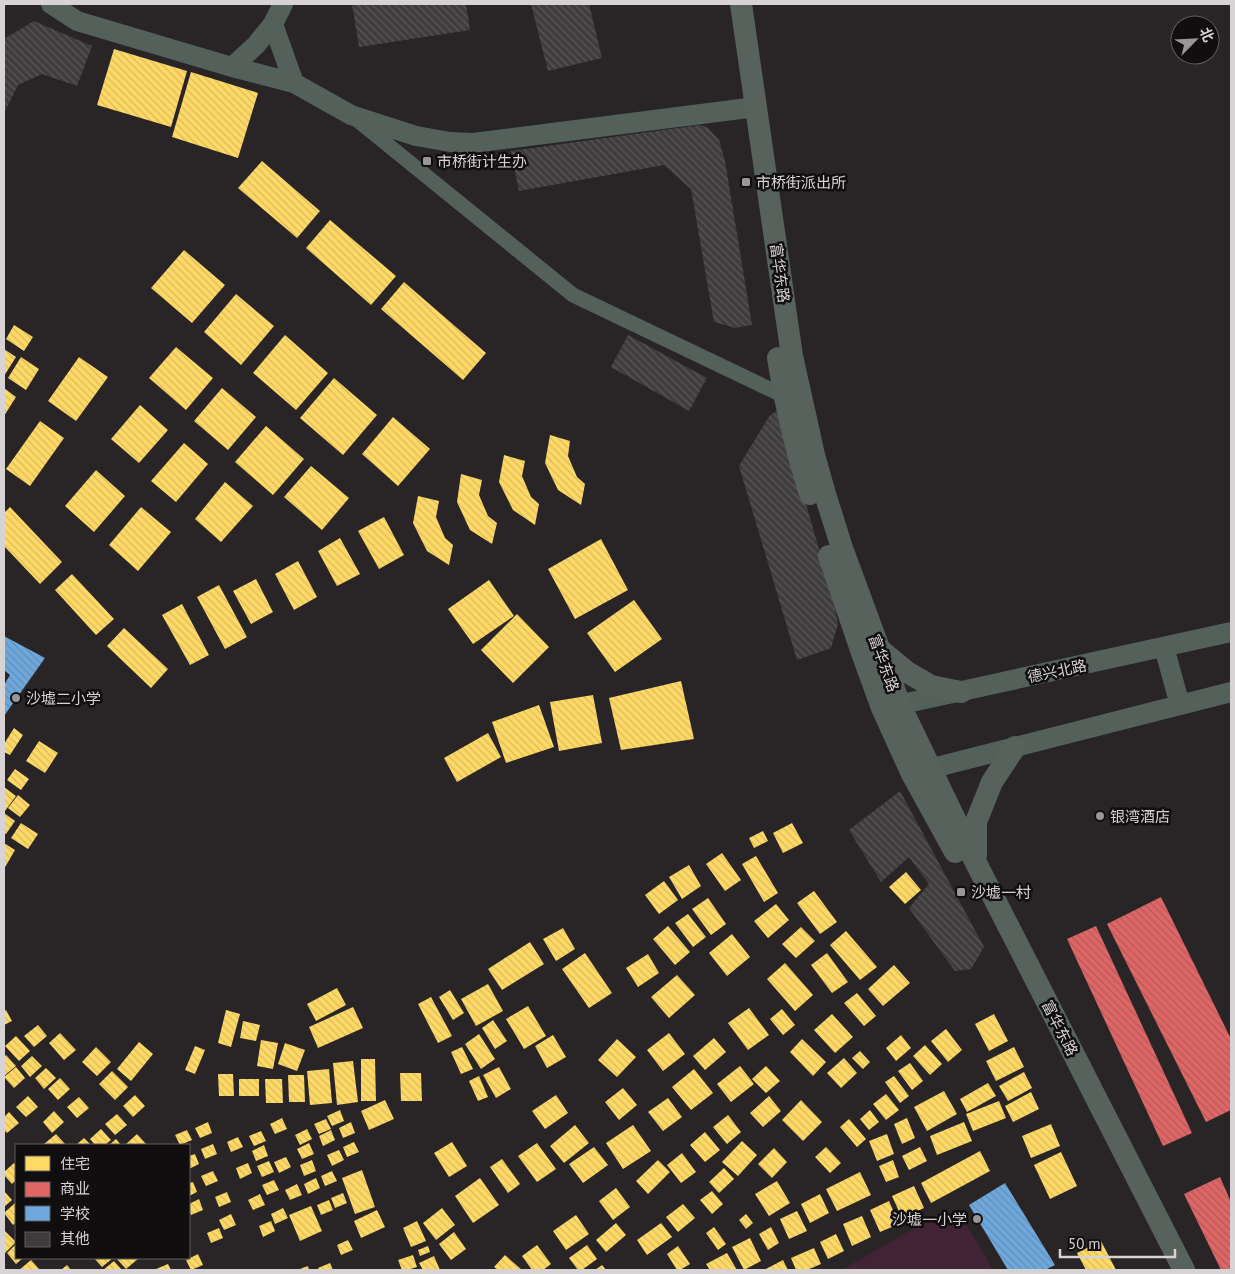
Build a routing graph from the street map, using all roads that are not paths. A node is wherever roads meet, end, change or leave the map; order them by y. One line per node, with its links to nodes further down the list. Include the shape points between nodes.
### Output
1 (51, 4): 6 (street, via 77,21)
2 (283, 4): 5 (street)
3 (727, 4): 8 (main road, 富华东路)
4 (742, 4): 8 (main road, 富华东路)
5 (273, 24): 6 (street); 7 (street)
6 (232, 67): 7 (street)
7 (294, 83): 9 (street)
8 (749, 107): 9 (street, via 473,143 416,136); 10 (main road, 富华东路); 13 (main road, 富华东路, via 794,365 814,455 842,548)
9 (351, 115): 10 (street, via 573,295)
10 (784, 396): 17 (main road, 富华东路, via 800,464 850,618)
11 (1231, 632): 12 (street, 德兴北路)
12 (1164, 647): 14 (street, 德兴北路); 16 (street)
13 (879, 649): 14 (main road, via 907,672 931,686); 17 (main road, 富华东路)
14 (961, 692): 17 (street, 德兴北路)
15 (1231, 692): 16 (street)
16 (1180, 705): 18 (street)
17 (891, 707): 19 (main road, 富华东路)
18 (1015, 747): 19 (street); 20 (main road, via 992,782 976,822)
19 (922, 771): 20 (main road, 富华东路); 21 (main road, 富华东路, via 961,863)
20 (976, 863): 22 (main road, 富华东路)
21 (1167, 1270)
22 (1184, 1270)

